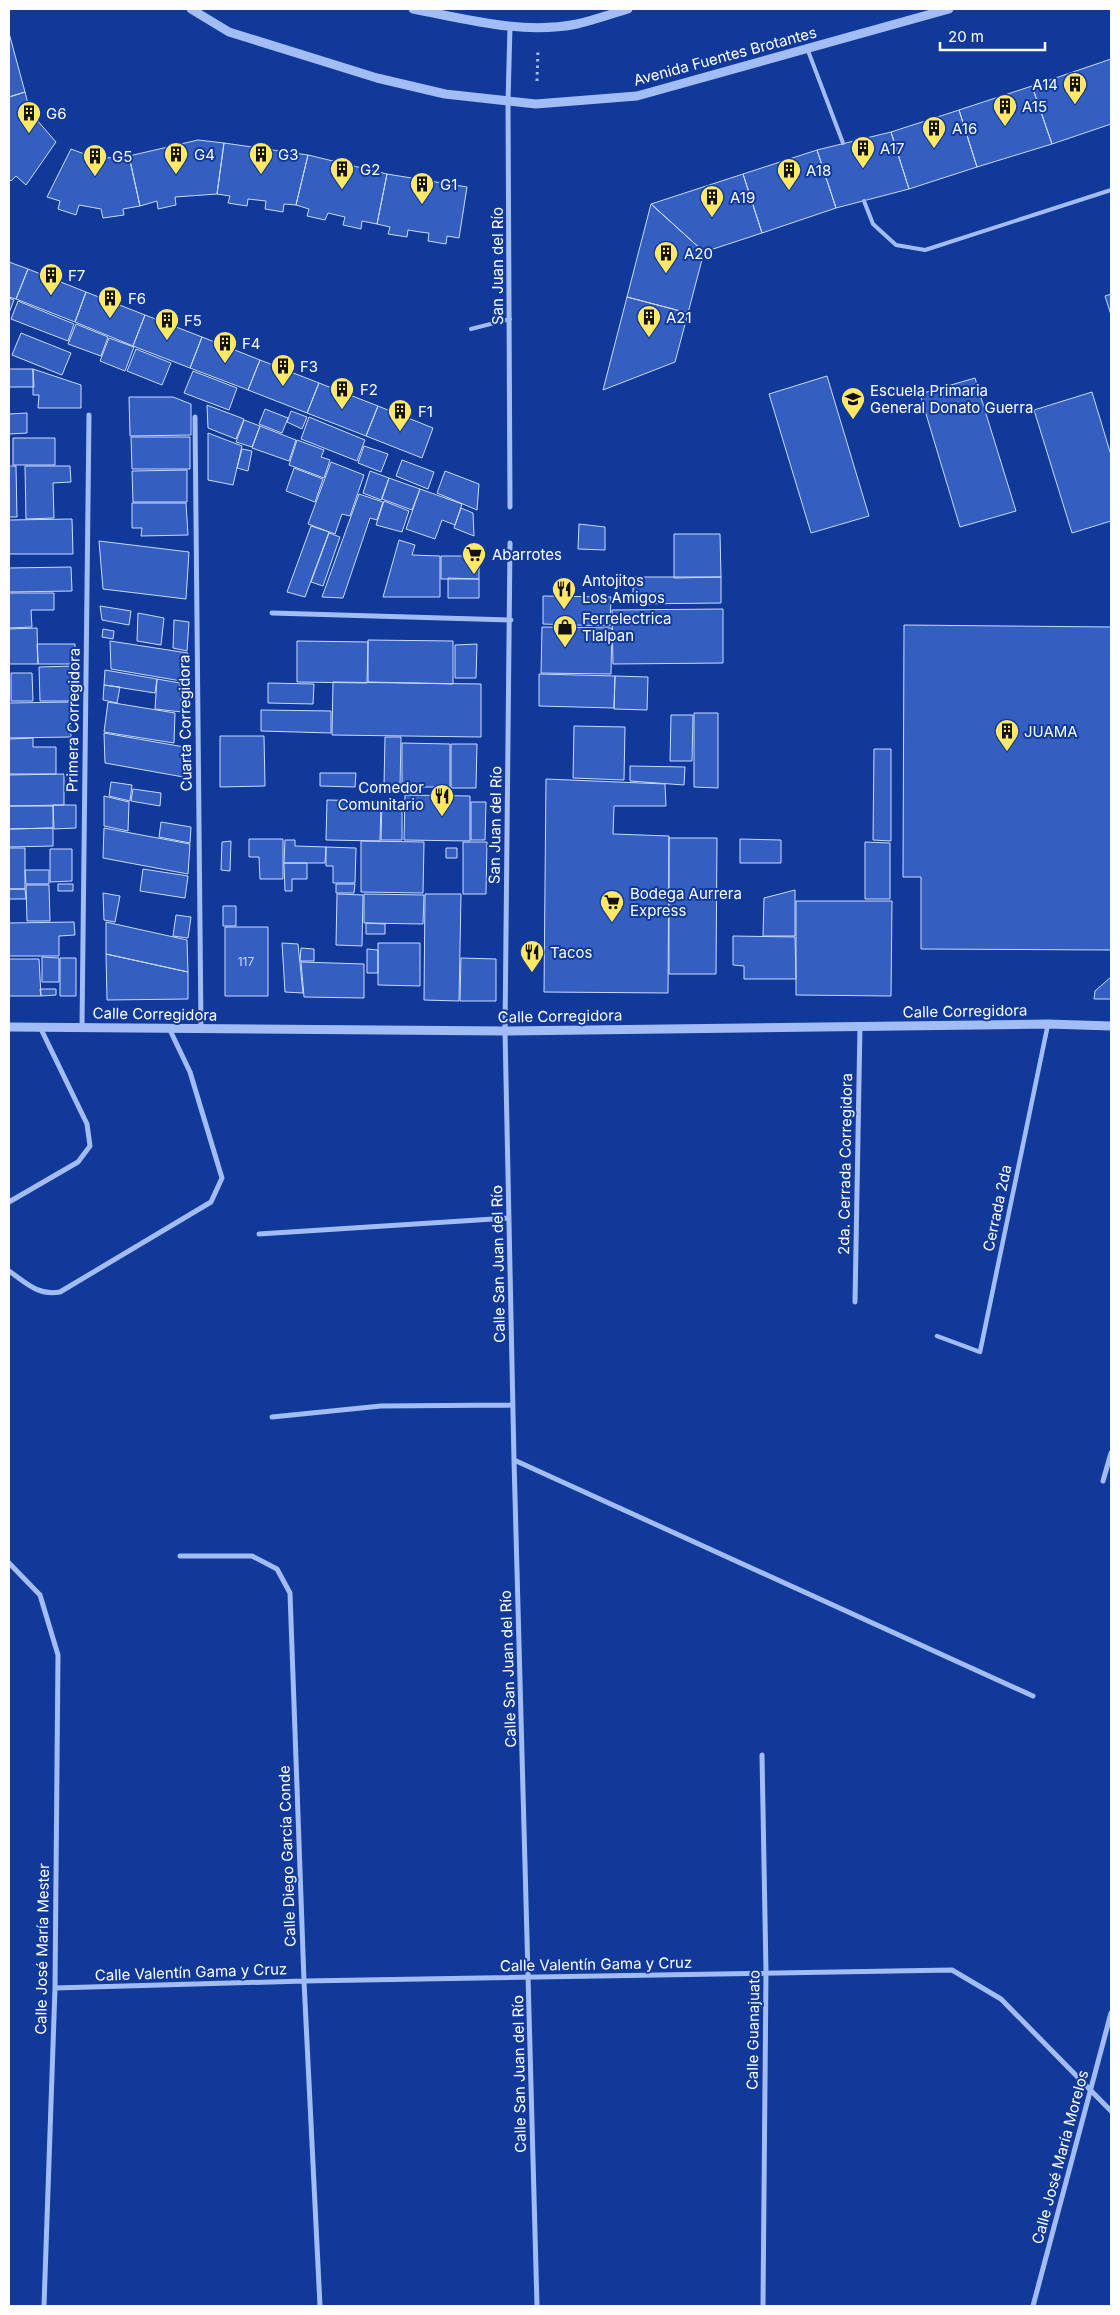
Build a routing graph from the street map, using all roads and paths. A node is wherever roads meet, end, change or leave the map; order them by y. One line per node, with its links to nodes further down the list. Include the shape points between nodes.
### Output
1 (191, 9): 8 (street, Avenida Fuentes Brotantes, via 229,32 377,78 445,94)
2 (413, 9): 5 (street)
3 (628, 9): 6 (street, via 576,24)
4 (949, 9): 7 (street, Avenida Fuentes Brotantes)
5 (510, 26): 6 (street); 8 (street, San Juan del Río)
6 (539, 27): 9 (path)
7 (807, 48): 9 (street, Avenida Fuentes Brotantes, via 637,96); 10 (lane)
8 (508, 102): 9 (street, Avenida Fuentes Brotantes); 13 (street, San Juan del Río)
9 (536, 104)
10 (843, 143)
11 (1111, 190): 12 (lane, via 925,250 896,245 873,224)
12 (864, 201)
13 (510, 319): 14 (lane); 17 (street, San Juan del Río)
14 (471, 329)
15 (89, 415): 26 (street, Primera Corregidora)
16 (195, 417): 28 (street, Cuarta Corregidora)
17 (510, 507)
18 (510, 543): 20 (street, San Juan del Río)
19 (272, 613): 20 (street)
20 (511, 620): 29 (street, San Juan del Río)
21 (1048, 1024): 23 (street, Calle Corregidora); 24 (street, Calle Corregidora); 35 (street, Cerrada 2da, via 980,1352)
22 (9, 1026): 25 (street, Calle Corregidora)
23 (860, 1026): 29 (street, Calle Corregidora); 34 (street, 2da. Cerrada Corregidora)
24 (1111, 1026)
25 (40, 1027): 26 (street, Calle Corregidora); 30 (street, via 87,1124 90,1146 78,1162)
26 (82, 1027): 27 (street, Calle Corregidora)
27 (169, 1028): 28 (street, Calle Corregidora); 33 (street, via 190,1072 222,1178 211,1202 60,1292 36,1291)
28 (201, 1028): 29 (street, Calle Corregidora)
29 (505, 1031): 31 (street, Calle San Juan del Río)
30 (9, 1202)
31 (509, 1218): 32 (street); 36 (street, Calle San Juan del Río)
32 (259, 1234)
33 (9, 1271)
34 (855, 1302)
35 (937, 1336)
36 (513, 1405): 37 (street, via 381,1406); 39 (street, Calle San Juan del Río)
37 (272, 1417)
38 (1111, 1453): 40 (street)
39 (514, 1460): 43 (street); 46 (street, Calle San Juan del Río)
40 (1103, 1481)
41 (180, 1556): 47 (street, Calle Diego García Conde, via 252,1556 277,1569 290,1593)
42 (9, 1563): 48 (street, Calle José María Mester, via 40,1595 58,1654)
43 (1033, 1696)
44 (762, 1755): 45 (street, Calle Guanajuato)
45 (766, 1972): 46 (street, Calle Valentín Gama y Cruz); 50 (street, Calle Valentín Gama y Cruz, via 952,1970 1001,1999); 55 (street, Calle Guanajuato)
46 (529, 1978): 47 (street, Calle Valentín Gama y Cruz); 54 (street, Calle San Juan del Río)
47 (304, 1981): 48 (street, Calle Valentín Gama y Cruz); 53 (street, Calle Diego García Conde)
48 (55, 1988): 52 (street, Calle José María Mester)
49 (1111, 2014): 50 (street, Calle José María Morelos)
50 (1092, 2089): 51 (street, Calle Valentín Gama y Cruz); 56 (street, Calle José María Morelos)
51 (1111, 2111)
52 (44, 2306)
53 (320, 2306)
54 (537, 2306)
55 (763, 2306)
56 (1033, 2306)

